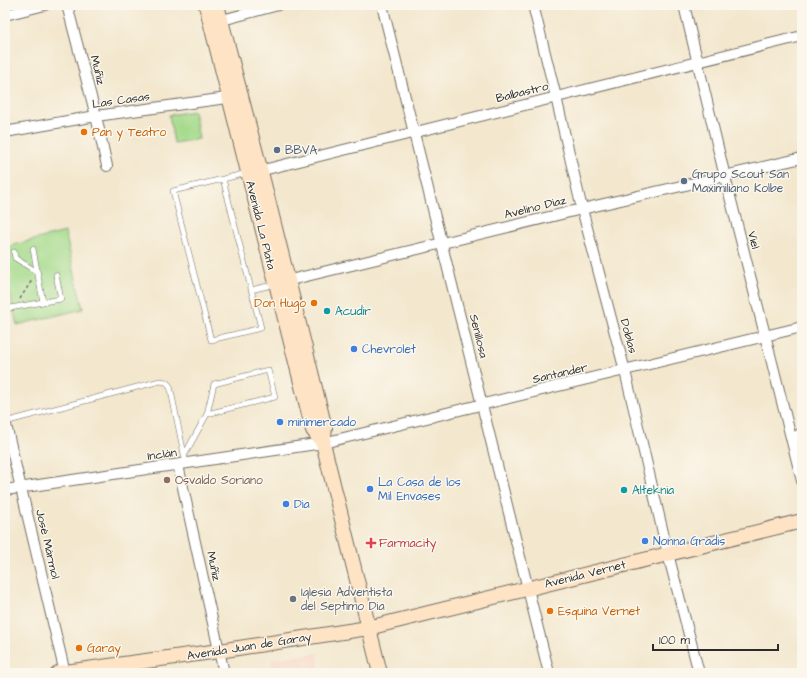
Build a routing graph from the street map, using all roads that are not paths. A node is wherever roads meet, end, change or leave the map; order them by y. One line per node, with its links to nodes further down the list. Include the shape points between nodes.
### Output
1 (45, 5): 9 (street)
2 (68, 5): 15 (street, Muñiz)
3 (206, 5): 10 (main road, Avenida La Plata)
4 (217, 5): 10 (main road, Avenida La Plata)
5 (278, 5): 10 (street)
6 (382, 5): 17 (street, Senillosa)
7 (533, 5): 14 (street, Doblas)
8 (684, 5): 12 (street, Viel)
9 (5, 15)
10 (216, 22): 13 (main road, Avenida La Plata)
11 (802, 36): 12 (street, Balbastro)
12 (698, 60): 14 (street, Balbastro); 21 (street, Viel)
13 (235, 97): 15 (street, Las Casas); 20 (main road, Avenida La Plata)
14 (556, 97): 17 (street, Balbastro); 23 (street, Doblas)
15 (96, 116): 16 (street, Las Casas); 19 (street, Muñiz)
16 (5, 132)
17 (415, 132): 20 (street, Balbastro); 24 (street, Senillosa)
18 (802, 158): 21 (street, Avelino Díaz)
19 (107, 166)
20 (255, 172): 22 (lane); 29 (main road, Avenida La Plata)
21 (725, 177): 23 (street, Avelino Díaz); 34 (street, Viel)
22 (223, 179): 30 (lane); 30 (lane, via 173,191 211,340 261,328)
23 (582, 209): 24 (street, Avelino Díaz); 35 (street, Doblas)
24 (442, 243): 29 (street, Avelino Díaz); 36 (street, Senillosa)
25 (33, 249): 27 (lane)
26 (14, 252): 27 (lane, via 15,258)
27 (38, 272): 31 (lane)
28 (56, 275): 31 (lane, via 61,299)
29 (282, 282): 30 (lane); 41 (main road, Avenida La Plata, via 313,430)
30 (251, 290)
31 (44, 302): 32 (lane)
32 (5, 309)
33 (802, 328): 34 (street, Santander)
34 (765, 336): 35 (street, Santander); 40 (street, Viel)
35 (625, 371): 36 (street, Santander); 47 (street, Doblas)
36 (483, 405): 41 (street, Santander); 48 (street, Senillosa)
37 (207, 414): 37 (lane, via 214,384 268,370 275,397); 42 (lane)
38 (5, 422): 42 (lane, via 160,381 166,382 170,386); 44 (street, José Mármol)
39 (802, 432): 40 (street)
40 (792, 441): 43 (street, Viel)
41 (323, 443): 42 (street, Inclán); 49 (main road, Avenida La Plata)
42 (183, 461): 44 (street, Inclán); 50 (street, Muñiz)
43 (802, 481)
44 (21, 487): 45 (street, Inclán); 51 (street, José Mármol)
45 (5, 490)
46 (802, 521): 47 (main road, Avenida Vernet)
47 (668, 554): 48 (main road, Avenida Vernet); 55 (street, Doblas)
48 (528, 588): 49 (main road, Avenida Vernet); 54 (street, Senillosa)
49 (368, 628): 50 (main road, Avenida Juan de Garay); 53 (main road, Avenida La Plata)
50 (219, 651): 51 (main road, Avenida Juan de Garay); 52 (street, Muñiz)
51 (62, 673)
52 (224, 673)
53 (380, 673)
54 (549, 673)
55 (700, 673)

